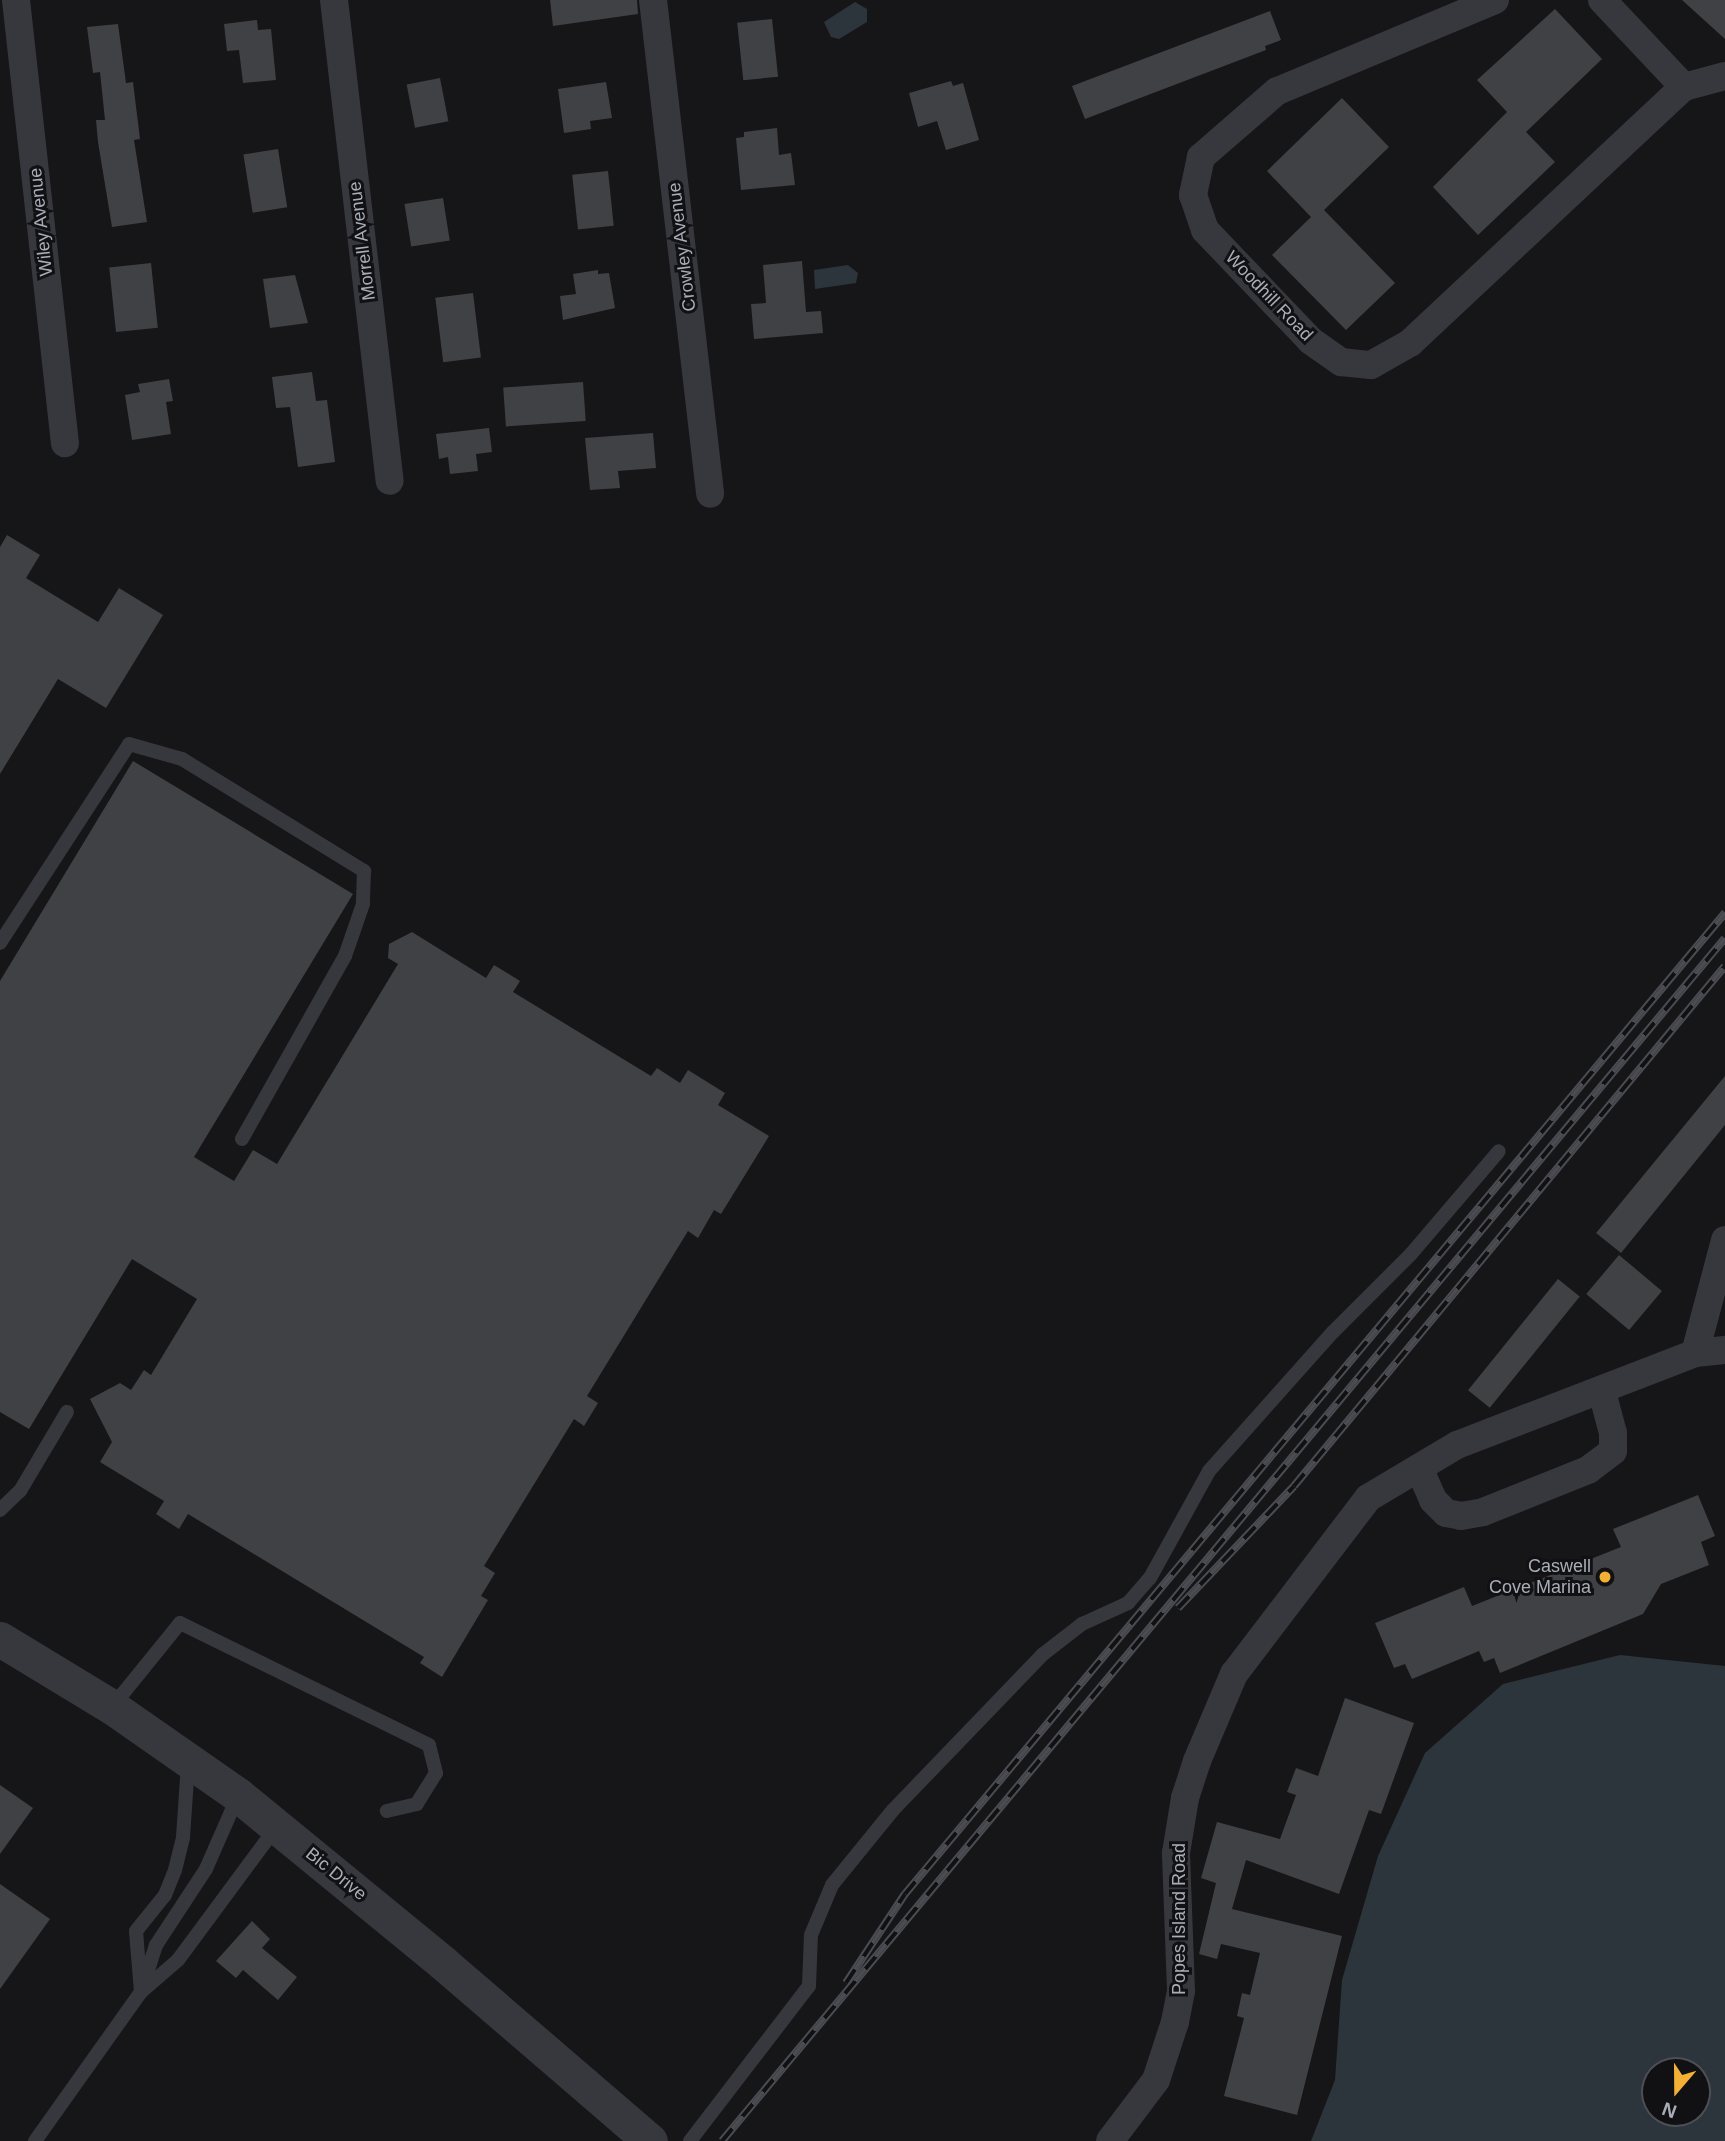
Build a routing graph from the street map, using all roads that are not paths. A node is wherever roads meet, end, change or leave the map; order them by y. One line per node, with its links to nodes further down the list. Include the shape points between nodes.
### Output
1 (16, 0): 8 (street, Wiley Avenue)
2 (334, 0): 9 (street, Morrell Avenue)
3 (653, 0): 10 (street, Crowley Avenue)
4 (1495, 0): 7 (street, Woodhill Road, via 1277,91 1201,157 1193,195 1205,230 1311,341 1341,362 1371,365 1410,343)
5 (1602, 0): 7 (street)
6 (1725, 76): 7 (street)
7 (1684, 88)
8 (65, 443)
9 (390, 481)
10 (710, 494)
11 (0, 943): 12 (lane, via 129,744 183,759 364,872 363,904 345,956)
12 (242, 1139)
13 (1499, 1151): 30 (lane, via 1411,1254 1333,1332 1209,1471 1150,1578 1128,1603 1082,1624 1042,1655 876,1831 832,1885 811,1935 809,1986)
14 (1725, 1240): 16 (street)
15 (1725, 1350): 16 (street, Popes Island Road)
16 (1695, 1353): 17 (street, Popes Island Road)
17 (1602, 1392): 19 (street, Popes Island Road, via 1457,1445); 19 (street, via 1613,1451 1588,1471 1483,1512 1461,1516 1446,1513 1433,1500)
18 (67, 1412): 20 (lane, via 20,1490)
19 (1419, 1468): 31 (street, Popes Island Road, via 1368,1498 1234,1674 1185,1798 1176,1853 1181,1991 1175,2022 1156,2080)
20 (0, 1510)
21 (0, 1639): 22 (street, Bic Drive)
22 (113, 1707): 23 (street, Bic Drive); 25 (lane, via 180,1623 429,1745 436,1773 417,1804)
23 (188, 1758): 24 (street, Bic Drive); 27 (lane, via 183,1837 175,1870 165,1895 136,1931)
24 (238, 1795): 26 (street, Bic Drive); 27 (lane, via 206,1869 156,1945)
25 (387, 1811)
26 (277, 1826): 27 (lane, via 178,1960); 29 (street, Bic Drive)
27 (141, 1992): 28 (lane)
28 (35, 2141)
29 (650, 2141)
30 (690, 2141)
31 (1110, 2141)

